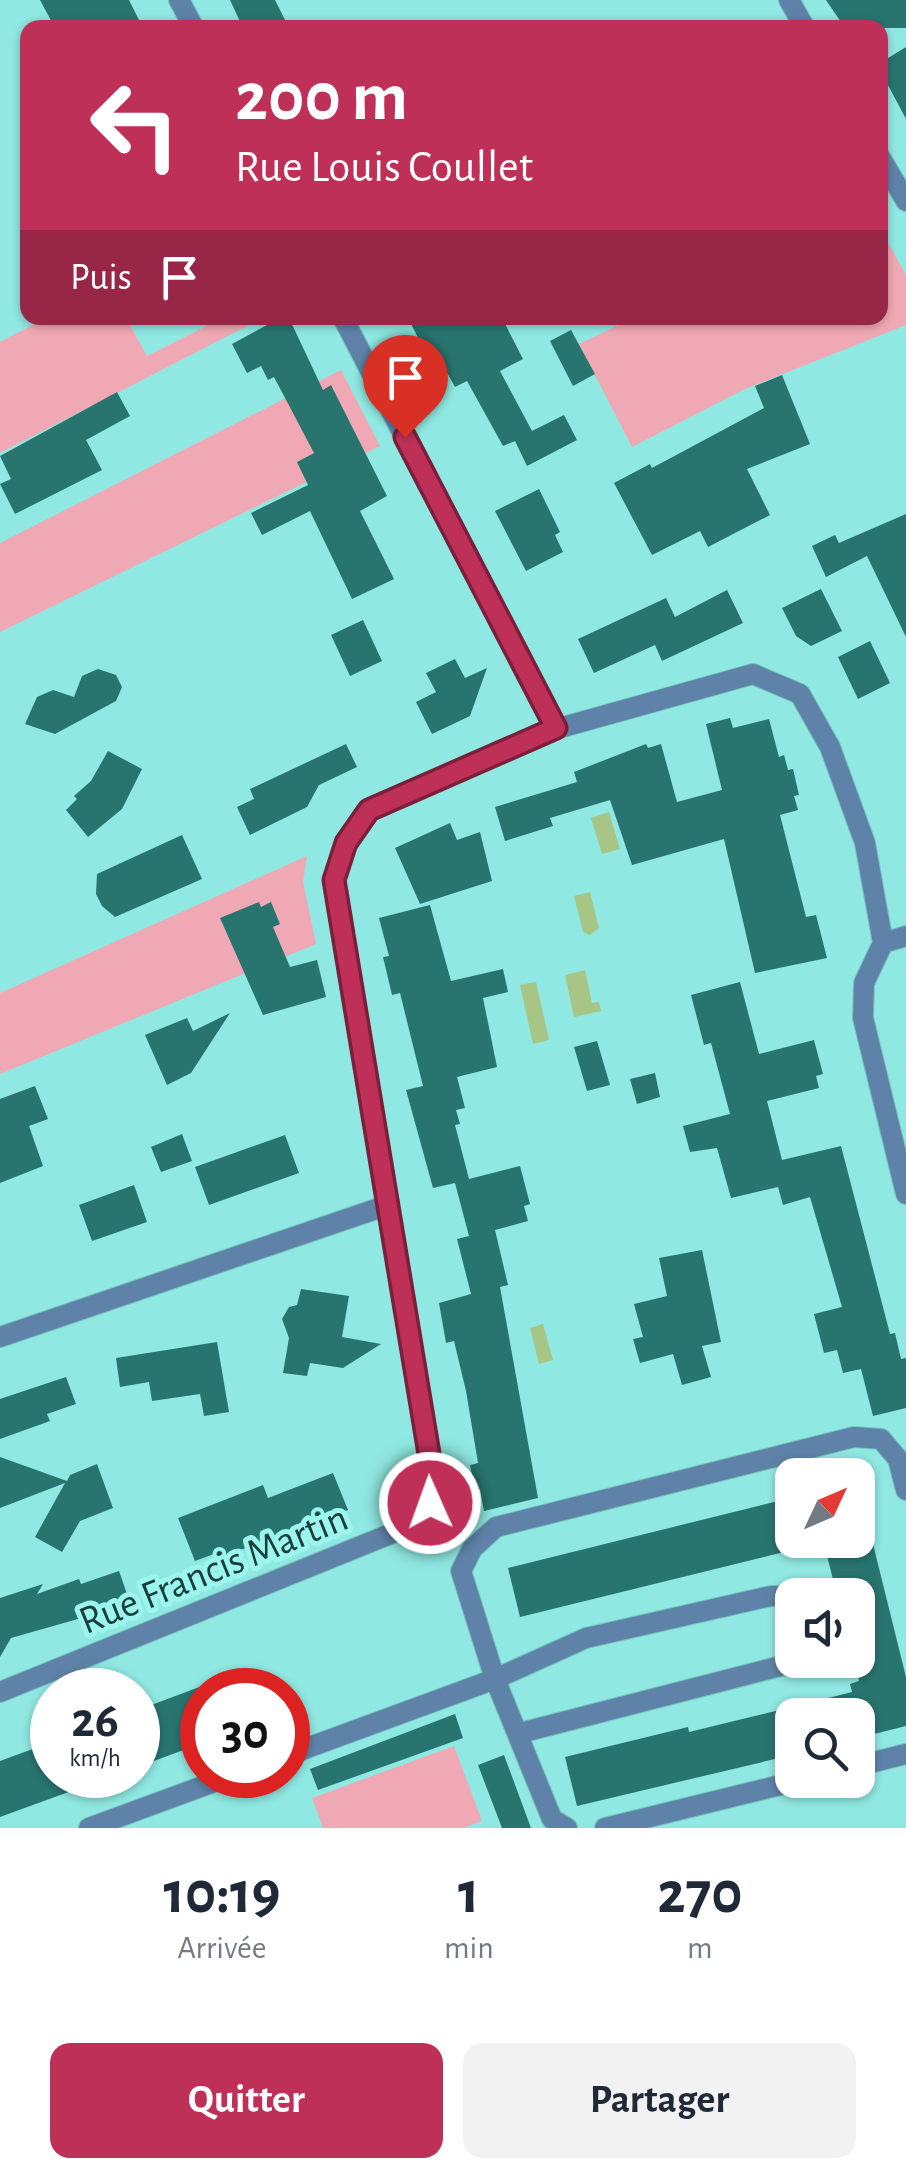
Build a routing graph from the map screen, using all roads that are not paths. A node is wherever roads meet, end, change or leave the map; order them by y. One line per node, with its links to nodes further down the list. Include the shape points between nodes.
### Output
1 (888, 171): 2 (street)
2 (906, 202)
3 (347, 325): 4 (street)
4 (556, 728): 6 (street, Rue Francis Martin, via 754,674 800,694 830,747 865,843); 8 (street, Rue Francis Martin, via 369,810 346,843 334,880)
5 (906, 936): 6 (street)
6 (883, 943): 7 (street, via 864,982 863,1018)
7 (906, 1194)
8 (388, 1204): 9 (street); 14 (street, Rue Francis Martin, via 433,1478 420,1522)
9 (0, 1337)
10 (906, 1490): 13 (street, via 898,1460 881,1438 854,1438 496,1527 461,1571)
11 (775, 1597): 13 (street, via 586,1638)
12 (775, 1667): 15 (street)
13 (495, 1678): 15 (street); 16 (street)
14 (0, 1692)
15 (520, 1733): 22 (street, via 552,1819)
16 (310, 1747)
17 (906, 1754): 18 (street)
18 (875, 1762)
19 (775, 1786): 23 (street)
20 (180, 1795): 21 (street)
21 (90, 1828)
22 (567, 1828)
23 (606, 1828)

